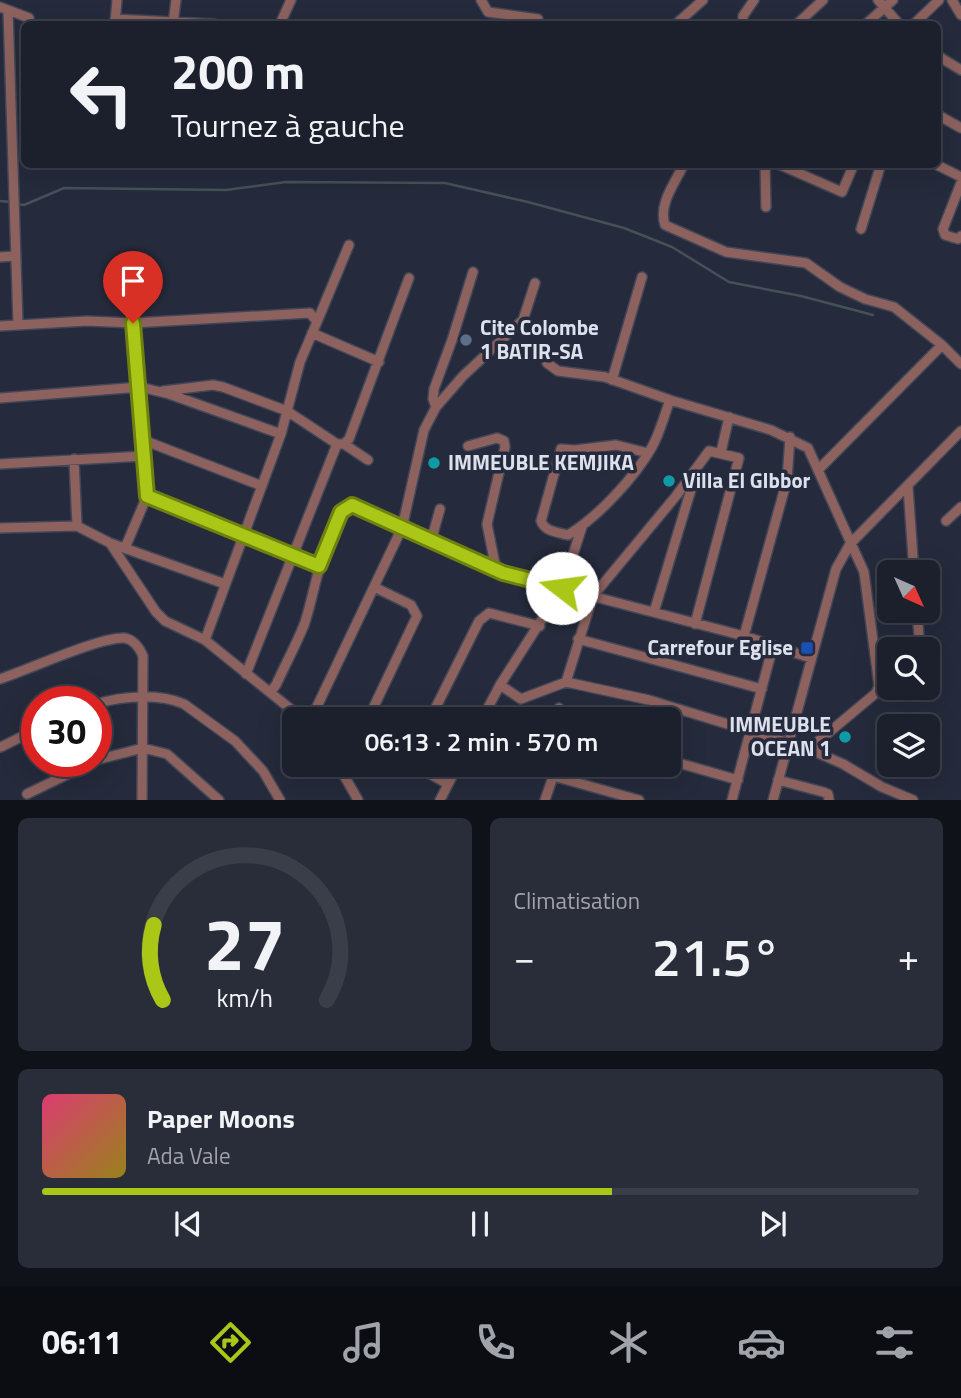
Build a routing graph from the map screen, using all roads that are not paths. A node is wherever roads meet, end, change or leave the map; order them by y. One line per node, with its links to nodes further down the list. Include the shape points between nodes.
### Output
1 (117, 0): 16 (street)
2 (176, 0): 17 (street)
3 (291, 0): 18 (street)
4 (481, 0): 15 (street, via 488,12)
5 (703, 0): 19 (street)
6 (754, 0): 20 (street)
7 (823, 0): 21 (street)
8 (892, 0): 11 (street)
9 (939, 0): 24 (street)
10 (952, 0): 13 (street)
11 (881, 4): 22 (street); 23 (street)
12 (4, 8): 14 (street); 40 (street)
13 (961, 15)
14 (29, 18)
15 (538, 19)
16 (115, 21)
17 (173, 21)
18 (282, 21)
19 (679, 21)
20 (743, 21)
21 (800, 21)
22 (868, 21)
23 (897, 21)
24 (917, 21)
25 (941, 61): 26 (street)
26 (961, 70)
27 (941, 117): 28 (street)
28 (961, 128)
29 (682, 168): 51 (street, via 664,205 665,225 726,252 806,263 840,287 894,307)
30 (765, 168): 36 (street)
31 (787, 168): 32 (street, via 842,192)
32 (852, 168)
33 (880, 168): 37 (street)
34 (941, 168): 35 (street)
35 (961, 180): 38 (street, via 943,229 952,238)
36 (766, 207)
37 (861, 229)
38 (961, 236)
39 (349, 245): 48 (street)
40 (15, 256): 41 (street); 46 (street)
41 (0, 257)
42 (473, 272): 60 (street, via 433,389)
43 (642, 277): 55 (street)
44 (409, 278): 52 (street)
45 (535, 283): 60 (street, via 523,320)
46 (18, 323): 47 (street); 49 (street)
47 (133, 323): 48 (street, via 310,313); 56 (street)
48 (317, 323): 50 (street)
49 (0, 326)
50 (312, 333): 52 (street); 61 (street)
51 (942, 345): 54 (street); 76 (street)
52 (379, 362): 67 (street, via 349,439)
53 (547, 363): 55 (street, via 558,371)
54 (961, 364)
55 (612, 380): 59 (street)
56 (140, 387): 57 (street); 58 (street); 66 (street)
57 (158, 391): 61 (street, via 213,385); 64 (street)
58 (0, 398)
59 (670, 400): 62 (street); 70 (street)
60 (436, 407): 86 (street, via 424,430)
61 (287, 411): 64 (street); 67 (street)
62 (729, 417): 65 (street); 69 (street)
63 (961, 431): 78 (street)
64 (281, 434): 77 (street)
65 (790, 437): 76 (street, via 807,447); 103 (street, via 787,481)
66 (143, 440): 71 (street); 77 (street)
67 (340, 444): 73 (street); 92 (street)
68 (468, 446): 95 (street, via 504,440 487,524)
69 (721, 452): 75 (street, via 709,451); 101 (street, via 739,458)
70 (648, 453): 84 (street); 84 (street, via 616,445 561,449 541,521 545,529 568,535)
71 (144, 456): 72 (street); 79 (street)
72 (74, 459): 74 (street); 83 (street)
73 (368, 460)
74 (0, 464)
75 (698, 464): 99 (street); 100 (street)
76 (818, 470): 90 (street)
77 (262, 486): 87 (street)
78 (908, 487): 90 (street); 93 (street)
79 (147, 496): 87 (street); 91 (street)
80 (961, 507): 82 (street)
81 (440, 509): 88 (street)
82 (946, 521)
83 (77, 526): 85 (street); 89 (street)
84 (582, 527): 98 (street)
85 (0, 528)
86 (402, 528): 88 (street); 94 (street, via 352,505 341,512); 97 (street)
87 (243, 536): 92 (street); 96 (street)
88 (431, 541): 95 (street)
89 (110, 543): 91 (street); 105 (street, via 156,612)
90 (850, 544): 107 (street, via 829,589); 126 (street, via 864,572 879,686)
91 (125, 548): 96 (street)
92 (292, 556): 94 (street); 108 (street)
93 (913, 560)
94 (319, 566): 113 (street, via 305,624)
95 (496, 569): 98 (street)
96 (225, 584): 105 (street)
97 (374, 587): 117 (street); 118 (street, via 411,605 417,615)
98 (562, 588): 99 (street); 102 (street)
99 (593, 596): 100 (street); 104 (street)
100 (654, 612): 101 (street)
101 (695, 624): 103 (street)
102 (540, 626): 111 (street); 119 (street, via 484,615)
103 (744, 636): 106 (street)
104 (578, 639): 110 (street); 112 (street)
105 (205, 640): 108 (street)
106 (773, 646): 107 (street); 112 (street)
107 (811, 658): 123 (street)
108 (246, 674): 113 (street)
109 (0, 679): 114 (street, via 123,638 135,644 143,656)
110 (566, 682): 111 (street, via 521,699); 121 (street, via 649,700)
111 (500, 685): 120 (street)
112 (762, 689): 121 (street)
113 (271, 691): 116 (street)
114 (144, 698): 115 (street); 125 (street); 142 (street, via 175,700 198,713 263,771)
115 (112, 702)
116 (289, 707)
117 (318, 707)
118 (374, 707)
119 (436, 707)
120 (488, 707)
121 (751, 731): 123 (street); 135 (street)
122 (21, 737): 124 (street)
123 (788, 744): 126 (street); 136 (street)
124 (1, 747)
125 (143, 748): 127 (street); 140 (street); 141 (street, via 176,760)
126 (809, 749): 138 (street)
127 (112, 756)
128 (681, 764): 135 (street)
129 (62, 777): 139 (street)
130 (347, 777): 143 (street)
131 (435, 777): 137 (street)
132 (452, 777): 137 (street)
133 (553, 777): 145 (street)
134 (557, 777): 146 (street)
135 (738, 780): 147 (street)
136 (778, 780): 148 (street); 149 (street, via 823,792)
137 (448, 784): 144 (street)
138 (883, 787): 150 (street); 151 (street)
139 (27, 794)
140 (142, 800)
141 (219, 800)
142 (280, 800)
143 (358, 800)
144 (440, 800)
145 (545, 800)
146 (639, 800)
147 (732, 800)
148 (773, 800)
149 (829, 800)
150 (881, 800)
151 (913, 800)

